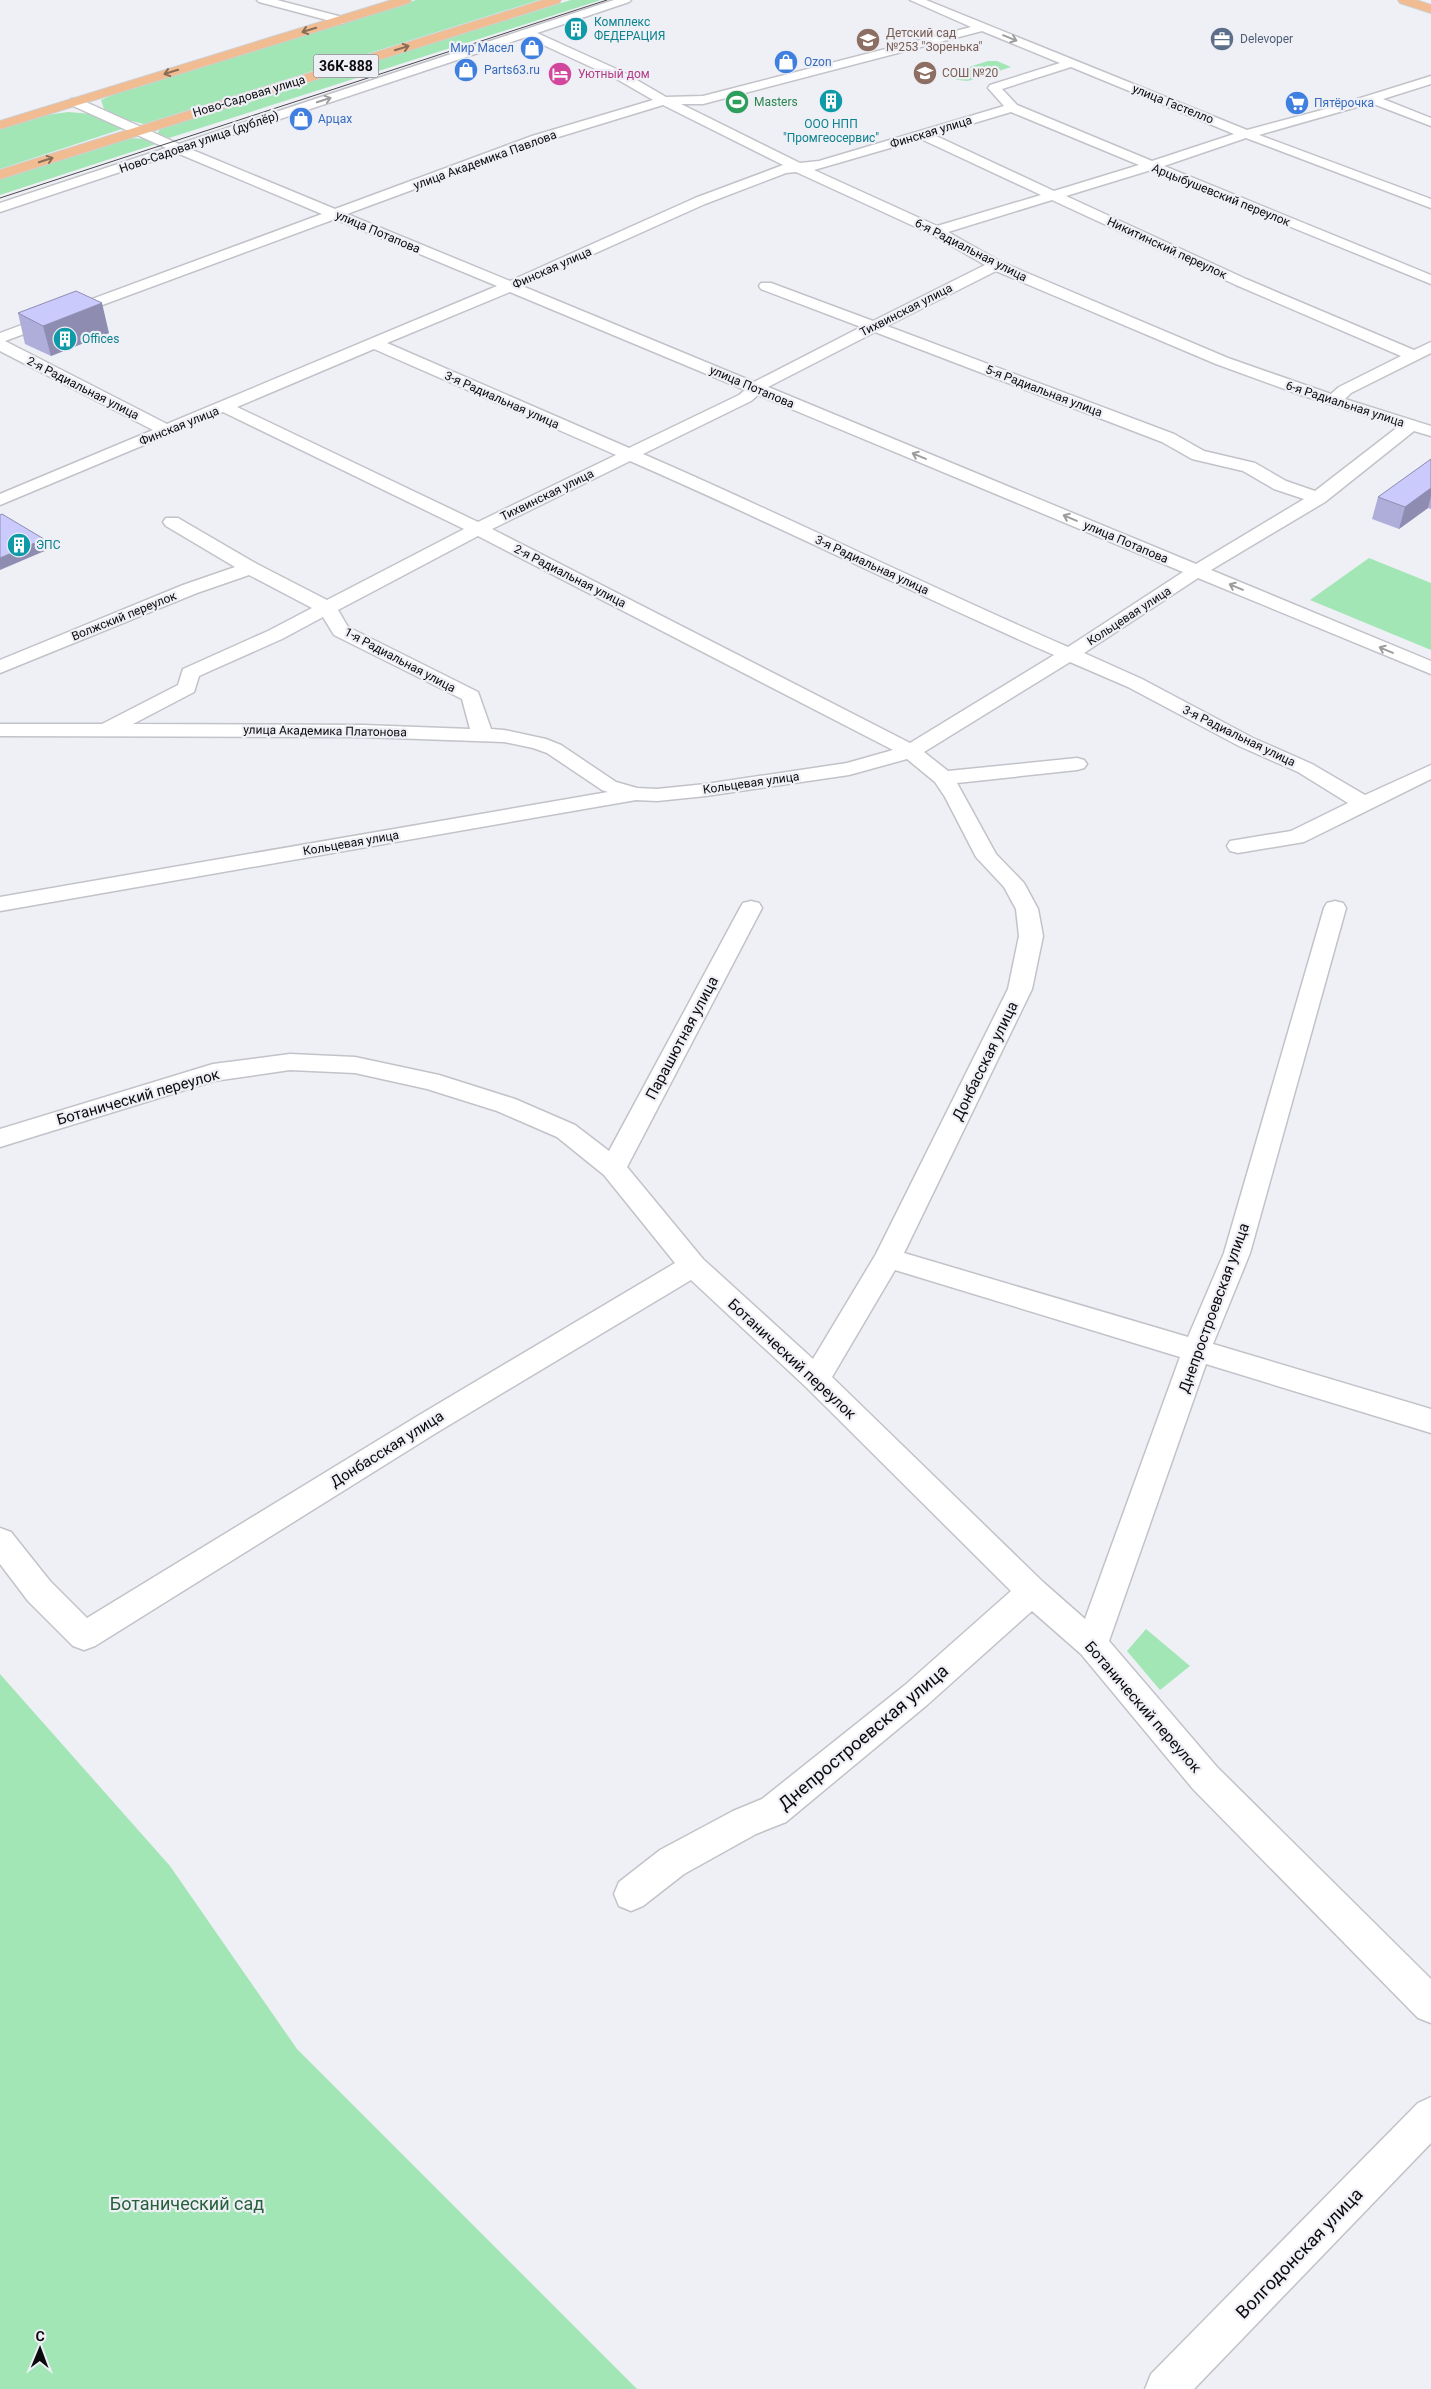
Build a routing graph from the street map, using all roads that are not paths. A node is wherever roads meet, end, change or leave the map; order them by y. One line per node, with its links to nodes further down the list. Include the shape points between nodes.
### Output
1 (262, 0): 8 (street)
2 (405, 0): 8 (main road)
3 (555, 0): 19 (main road, Ново-Садовая улица / 36К-888, one-way to 3)
4 (625, 0): 10 (street, Ново-Садовая улица (дублёр))
5 (916, 0): 9 (street, улица Гастелло)
6 (1404, 0): 7 (main road)
7 (1431, 9)
8 (342, 20): 15 (main road, one-way to 15)
9 (982, 27): 11 (street, улица Гастелло, one-way to 11); 14 (street, улица Академика Павлова, via 703,100)
10 (527, 33): 14 (street, 6-я Радиальная улица, via 619,75); 22 (street, Ново-Садовая улица (дублёр), one-way to 10)
11 (1073, 63): 16 (street, via 994,88); 20 (street, улица Гастелло)
12 (1431, 80): 13 (street)
13 (1371, 99): 17 (street); 20 (street)
14 (664, 101): 24 (street, 6-я Радиальная улица); 29 (street, улица Академика Павлова, via 537,139)
15 (75, 102): 18 (main road); 19 (street, улица Потапова)
16 (1012, 108): 21 (street, Финская улица); 23 (street, Арцыбушевский переулок)
17 (1431, 122)
18 (0, 126)
19 (138, 131): 22 (street, улица Потапова); 25 (main road, Ново-Садовая улица / 36К-888, one-way to 19)
20 (1246, 134): 23 (street); 27 (street, улица Гастелло)
21 (923, 135): 24 (street, Финская улица, via 820,165); 26 (street, Никитинский переулок)
22 (178, 149): 28 (street, Ново-Садовая улица (дублёр)); 29 (street, улица Потапова)
23 (1150, 166): 26 (street); 32 (street, Арцыбушевский переулок)
24 (797, 167): 30 (street, 6-я Радиальная улица); 33 (street, Финская улица, via 700,201)
25 (0, 175)
26 (1053, 196): 30 (street); 40 (street, Никитинский переулок, via 1240,282)
27 (1431, 204)
28 (0, 208)
29 (335, 214): 33 (street, улица Потапова); 36 (street, улица Академика Павлова)
30 (936, 231): 31 (street, 6-я Радиальная улица)
31 (996, 265): 35 (street, Тихвинская улица); 42 (street, 6-я Радиальная улица, via 1222,361)
32 (1431, 280)
33 (510, 286): 37 (street, Финская улица); 41 (street, улица Потапова)
34 (766, 286): 35 (street, 5-я Радиальная улица)
35 (872, 327): 41 (street, Тихвинская улица, via 763,383); 48 (street, 5-я Радиальная улица, via 1168,438 1198,455 1249,467 1280,485)
36 (0, 338)
37 (373, 343): 43 (street, Финская улица); 47 (street, 3-я Радиальная улица)
38 (0, 345): 45 (street, 2-я Радиальная улица)
39 (1431, 347): 40 (street)
40 (1413, 355): 42 (street, via 1345,390)
41 (758, 389): 47 (street, Тихвинская улица); 53 (street, улица Потапова, one-way to 41)
42 (1334, 400): 44 (street, 6-я Радиальная улица)
43 (225, 408): 45 (street, Финская улица); 51 (street, 2-я Радиальная улица)
44 (1411, 425): 46 (street, 6-я Радиальная улица); 48 (street, Кольцевая улица)
45 (166, 430): 49 (street, Финская улица)
46 (1431, 431)
47 (629, 455): 51 (street, Тихвинская улица); 55 (street, 3-я Радиальная улица, via 734,500)
48 (1319, 498): 53 (street, Кольцевая улица)
49 (0, 500)
50 (172, 522): 52 (street)
51 (478, 529): 54 (street, Тихвинская улица); 61 (street, 2-я Радиальная улица)
52 (250, 568): 54 (street); 56 (street, Волжский переулок, via 190,589)
53 (1196, 571): 55 (street, Кольцевая улица); 57 (street, улица Потапова, one-way to 53)
54 (327, 608): 59 (street, Тихвинская улица, via 190,674 187,688); 60 (street, 1-я Радиальная улица, via 341,631 470,696)
55 (1068, 656): 61 (street, Кольцевая улица); 66 (street, 3-я Радиальная улица, via 1135,683 1246,742 1306,768)
56 (0, 667)
57 (1431, 668)
58 (0, 730): 59 (street, улица Академика Платонова)
59 (106, 730): 60 (street, улица Академика Платонова)
60 (482, 734): 65 (street, улица Академика Платонова, via 539,743 554,749 609,786)
61 (911, 751): 64 (street, Донбасская улица); 65 (street, Кольцевая улица, via 849,769 706,790)
62 (1077, 764): 64 (street)
63 (1431, 770): 66 (street)
64 (943, 778): 73 (street, Донбасская улица, via 987,857 1013,883 1027,909 1030,936 1020,989)
65 (636, 794): 68 (street, Кольцевая улица)
66 (1363, 803): 67 (street, via 1296,836)
67 (1238, 846)
68 (0, 904)
69 (751, 908): 72 (street, Парашютная улица)
70 (1335, 908): 75 (street, Днепростроевская улица, via 1237,1253)
71 (0, 1138): 72 (street, Ботанический переулок, via 213,1073 290,1062 355,1065 430,1081 506,1105 566,1131)
72 (613, 1168): 74 (street, Ботанический переулок)
73 (888, 1258): 75 (street); 76 (street, Донбасская улица)
74 (693, 1266): 76 (street, Ботанический переулок); 78 (street, Донбасская улица, via 426,1425 84,1636 39,1590)
75 (1196, 1352): 77 (street); 80 (street, Днепростроевская улица)
76 (816, 1380): 79 (street, Ботанический переулок)
77 (1431, 1421)
78 (0, 1541)
79 (1032, 1592): 80 (street, Ботанический переулок); 81 (street, Днепростроевская улица, via 916,1694 774,1811 745,1822 672,1862)
80 (1092, 1644): 82 (street, Ботанический переулок, via 1205,1778)
81 (631, 1894)
82 (1431, 2005)
83 (1431, 2116): 84 (street, Волгодонская улица)
84 (1166, 2389)

